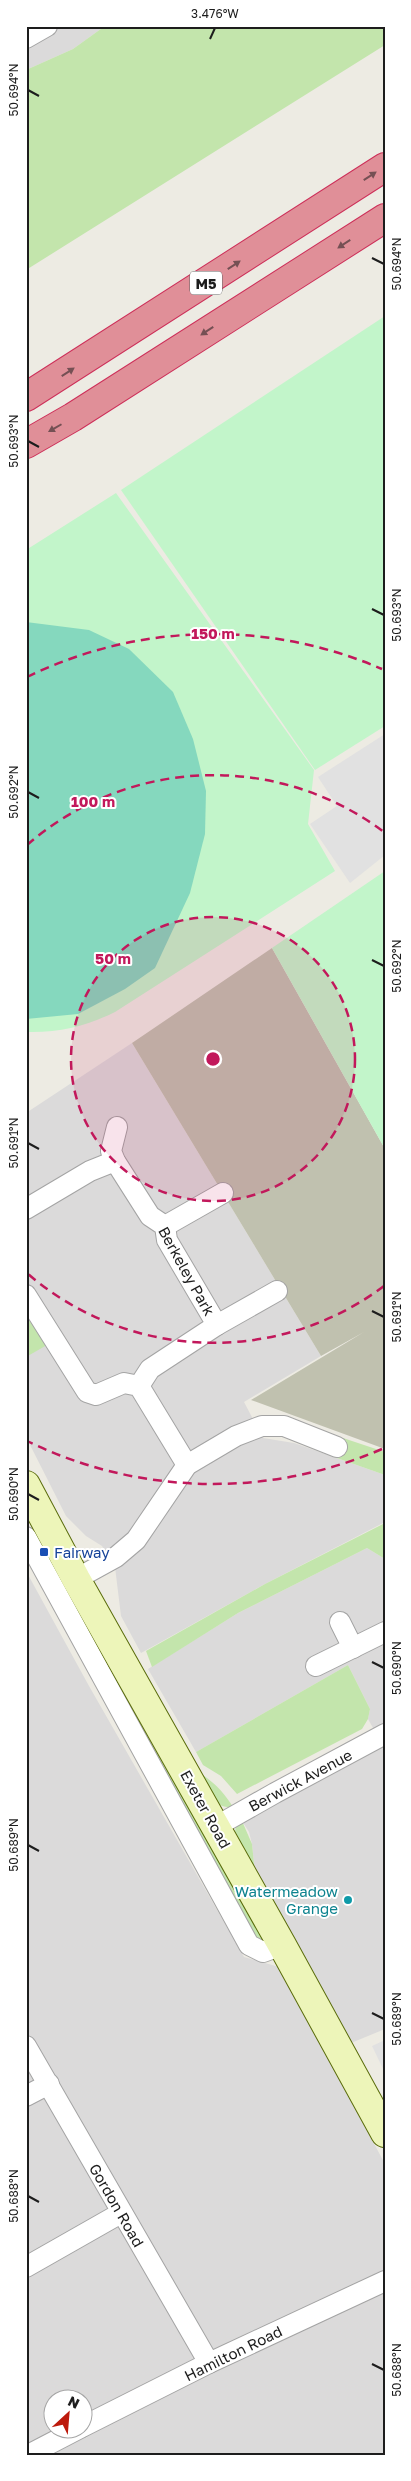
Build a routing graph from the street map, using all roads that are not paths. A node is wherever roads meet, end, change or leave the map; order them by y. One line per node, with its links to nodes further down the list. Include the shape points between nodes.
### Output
1 (47, 26): 2 (street)
2 (26, 38)
3 (385, 167): 5 (highway, M5, one-way to 3)
4 (385, 218): 6 (highway, one-way to 6)
5 (26, 397)
6 (26, 444)
7 (117, 1127): 8 (street, via 112,1150)
8 (115, 1162): 10 (street, via 90,1171); 11 (street, Berkeley Park, via 150,1216)
9 (223, 1193): 11 (street)
10 (26, 1209)
11 (165, 1226): 14 (street, Berkeley Park, via 167,1240)
12 (277, 1291): 14 (street)
13 (26, 1294): 15 (street, via 87,1392 96,1395 124,1384)
14 (217, 1325): 15 (street, Berkeley Park, via 150,1369)
15 (139, 1386): 17 (street)
16 (337, 1447): 17 (street, via 284,1426 262,1426 236,1436)
17 (187, 1465): 20 (street, via 136,1540 116,1557)
18 (26, 1485): 20 (street, Exeter Road)
19 (26, 1537): 27 (street, via 249,1945 263,1952)
20 (76, 1579): 26 (street, Exeter Road)
21 (340, 1622): 23 (street)
22 (385, 1632): 23 (street)
23 (352, 1648): 24 (street)
24 (316, 1666)
25 (385, 1734): 26 (street, Berwick Avenue)
26 (215, 1827): 27 (street, Exeter Road)
27 (282, 1944): 31 (street, Exeter Road)
28 (26, 2046): 29 (street, Gordon Road)
29 (49, 2084): 30 (street); 32 (street, Gordon Road)
30 (26, 2096)
31 (385, 2133)
32 (121, 2214): 33 (street); 35 (street, Gordon Road)
33 (26, 2267)
34 (385, 2281): 35 (street, Hamilton Road)
35 (209, 2363): 36 (street, Hamilton Road)
36 (92, 2422)
37 (61, 2438): 38 (street, Hamilton Road)
38 (28, 2455)

